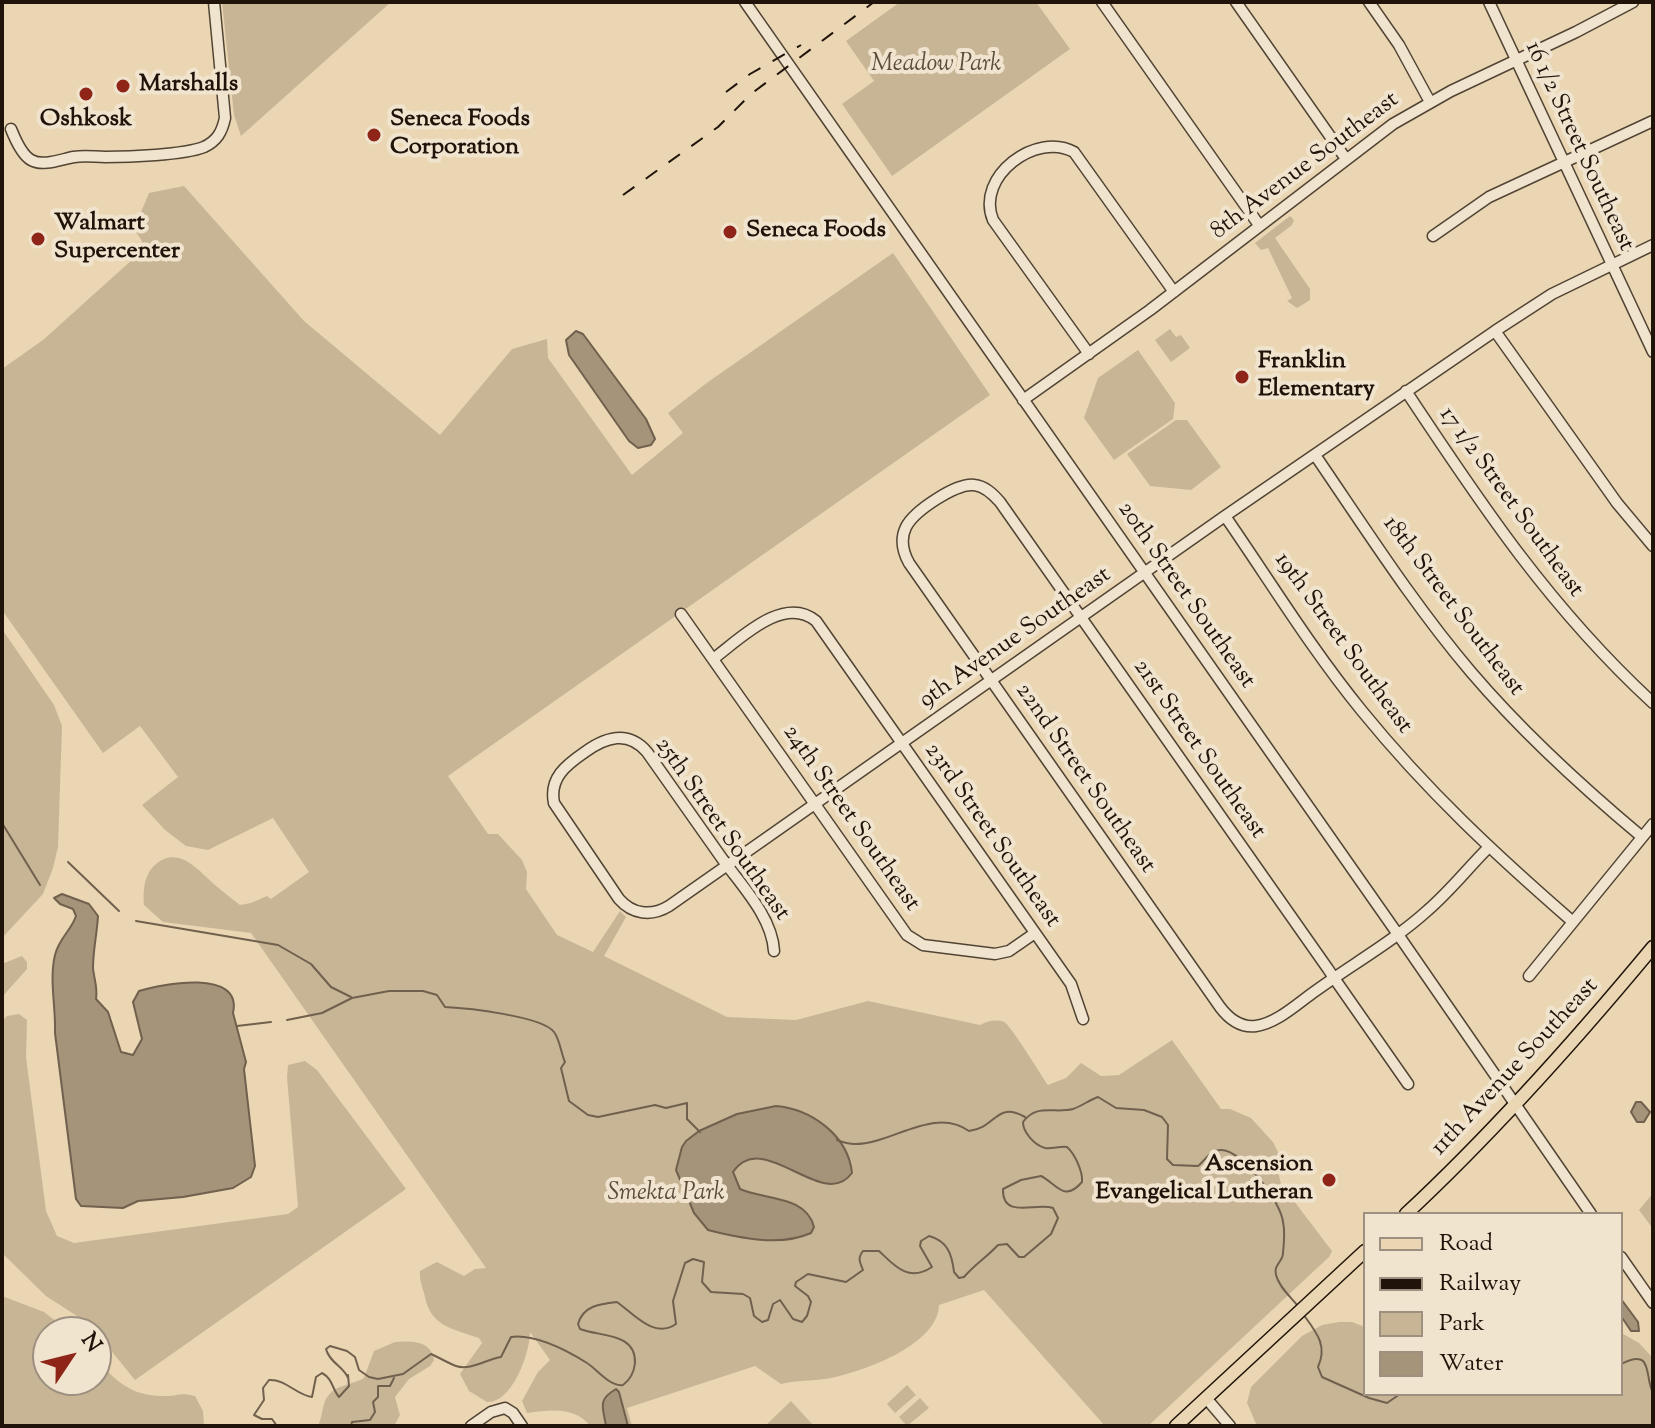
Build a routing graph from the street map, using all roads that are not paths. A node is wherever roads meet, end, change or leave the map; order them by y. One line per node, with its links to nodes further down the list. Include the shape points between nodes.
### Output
1 (214, 2): 11 (street, via 225,118 217,139 194,150 76,156 42,163 27,157)
2 (745, 2): 23 (street, 20th Street Southeast)
3 (1102, 2): 14 (street)
4 (1236, 2): 12 (street)
5 (1369, 2): 9 (street)
6 (1489, 2): 8 (street, 16 1/2 Street Southeast)
7 (1633, 2): 8 (street, 8th Avenue Southeast)
8 (1516, 60): 9 (street, 8th Avenue Southeast); 13 (street, 16 1/2 Street Southeast)
9 (1430, 102): 12 (street, 8th Avenue Southeast)
10 (1653, 121): 13 (street)
11 (11, 129)
12 (1346, 159): 14 (street, 8th Avenue Southeast)
13 (1563, 163): 15 (street, via 1489,197); 17 (street, 16 1/2 Street Southeast)
14 (1259, 225): 18 (street, 8th Avenue Southeast)
15 (1433, 236)
16 (1653, 245): 17 (street, 9th Avenue Southeast)
17 (1610, 265): 19 (street, 9th Avenue Southeast); 20 (street, 16 1/2 Street Southeast)
18 (1174, 292): 21 (street, 8th Avenue Southeast); 21 (street, via 1074,152 1043,146 1002,172 991,187 992,218)
19 (1495, 331): 22 (street, 9th Avenue Southeast); 27 (street)
20 (1653, 352)
21 (1089, 354): 23 (street, 8th Avenue Southeast)
22 (1406, 391): 24 (street, 9th Avenue Southeast); 33 (street, 17 1/2 Street Southeast, via 1532,574)
23 (1023, 400): 28 (street, 20th Street Southeast)
24 (1315, 455): 26 (street, 9th Avenue Southeast); 37 (street, 18th Street Southeast, via 1470,671 1546,752)
25 (933, 502): 30 (street, 21st Street Southeast, via 960,486 988,490); 32 (street, 22nd Street Southeast, via 905,527 905,556)
26 (1225, 516): 28 (street, 9th Avenue Southeast); 38 (street, 19th Street Southeast, via 1359,708)
27 (1653, 546)
28 (1145, 573): 30 (street, 9th Avenue Southeast); 43 (street, 20th Street Southeast)
29 (681, 614): 31 (street, 24th Street Southeast)
30 (1081, 618): 32 (street, 9th Avenue Southeast); 47 (street, 21st Street Southeast)
31 (713, 659): 34 (street, 23rd Street Southeast, via 778,614 804,613 819,625); 35 (street, 24th Street Southeast)
32 (990, 680): 34 (street, 9th Avenue Southeast); 47 (street, 22nd Street Southeast, via 1232,1020 1252,1026 1275,1019)
33 (1653, 703)
34 (902, 743): 35 (street, 9th Avenue Southeast); 42 (street, 23rd Street Southeast)
35 (814, 804): 39 (street, 9th Avenue Southeast); 42 (street, 24th Street Southeast, via 918,943 995,954)
36 (1653, 824): 37 (street)
37 (1642, 837): 41 (street)
38 (1488, 848): 41 (street, 19th Street Southeast); 43 (street, via 1426,912)
39 (727, 866): 40 (street, 9th Avenue Southeast, via 663,909); 40 (street, 25th Street Southeast, via 643,747 631,739 599,743 557,777 554,803 621,902); 45 (street, 25th Street Southeast, via 766,922)
40 (647, 913)
41 (1573, 922): 46 (street)
42 (1035, 933): 48 (street, 23rd Street Southeast, via 1071,984)
43 (1397, 933): 47 (street); 50 (street, 20th Street Southeast)
44 (1653, 947): 50 (main road, 11th Avenue Southeast)
45 (774, 951)
46 (1529, 976)
47 (1334, 978): 49 (street, 21st Street Southeast)
48 (1083, 1019)
49 (1408, 1084)
50 (1516, 1106): 51 (main road, 11th Avenue Southeast); 52 (street, 20th Street Southeast)
51 (1408, 1212)
52 (1590, 1212)
53 (1363, 1253): 56 (main road)
54 (1623, 1260): 55 (street)
55 (1653, 1303)
56 (1206, 1398): 59 (main road); 60 (street)
57 (471, 1426): 58 (street, via 505,1408)
58 (522, 1426)
59 (1176, 1426)
60 (1230, 1426)

